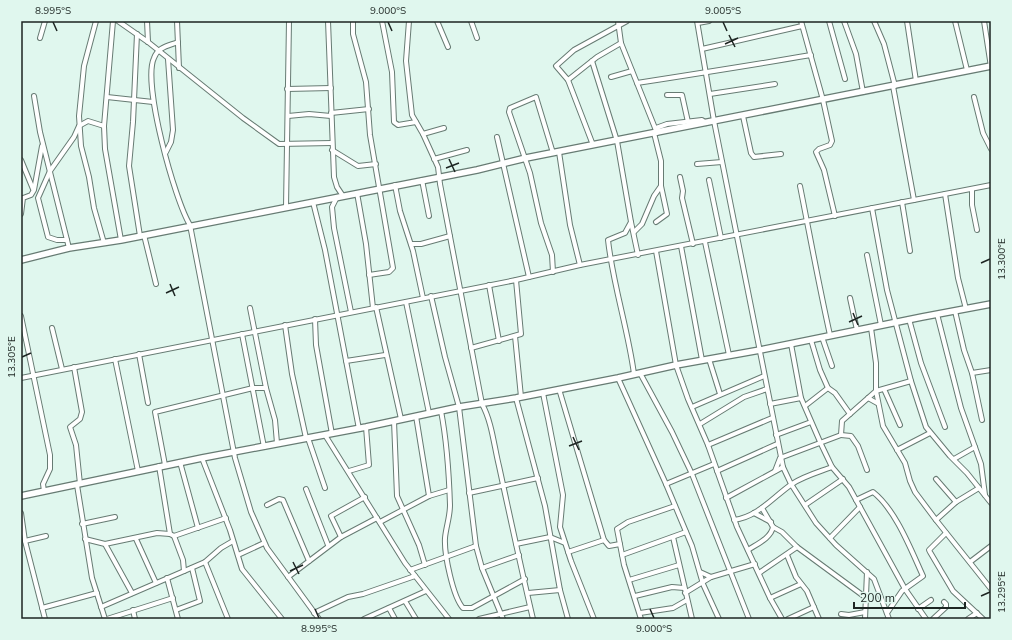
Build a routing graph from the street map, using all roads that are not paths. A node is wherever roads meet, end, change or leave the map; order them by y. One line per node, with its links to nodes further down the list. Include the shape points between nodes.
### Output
1 (45, 21): 27 (street)
2 (96, 21): 69 (street, via 84,66)
3 (113, 21): 56 (street)
4 (118, 21): 26 (street)
5 (147, 21): 29 (street)
6 (177, 21): 30 (street)
7 (289, 21): 51 (street)
8 (328, 21): 50 (street)
9 (353, 21): 61 (street, via 353,34 366,82)
10 (382, 21): 66 (street, via 392,72 394,122 398,125)
11 (409, 21): 66 (street, via 406,62 412,115)
12 (437, 21): 32 (street)
13 (471, 21): 28 (street)
14 (627, 21): 24 (street)
15 (709, 21): 22 (street)
16 (801, 21): 25 (street)
17 (829, 21): 44 (street)
18 (844, 21): 52 (street, via 856,54)
19 (908, 21): 46 (street)
20 (955, 21): 40 (street)
21 (984, 21): 38 (street)
22 (698, 22): 33 (street)
23 (876, 22): 49 (street)
24 (618, 23): 31 (street); 45 (street, via 574,50 558,64 557,68)
25 (802, 26): 33 (street); 35 (street)
26 (137, 34): 29 (street); 58 (street)
27 (40, 38)
28 (477, 38)
29 (148, 42): 34 (street)
30 (178, 42): 34 (street); 39 (street)
31 (621, 43): 37 (street); 41 (street)
32 (448, 47)
33 (702, 49): 42 (street)
34 (158, 50): 36 (street); 60 (street, via 152,66)
35 (811, 55): 42 (street); 59 (street)
36 (168, 59): 39 (street); 83 (street, via 173,130)
37 (592, 61): 45 (street); 75 (street)
38 (991, 66): 40 (street)
39 (179, 68): 78 (street, via 279,144)
40 (968, 70): 46 (street)
41 (632, 71): 43 (street); 47 (street)
42 (706, 72): 47 (street); 53 (street)
43 (611, 77)
44 (845, 79)
45 (568, 80): 79 (street)
46 (916, 81): 49 (street)
47 (637, 83): 72 (street)
48 (775, 84): 53 (street)
49 (894, 86): 52 (street); 110 (street)
50 (331, 88): 51 (street); 62 (street)
51 (288, 89): 63 (street)
52 (863, 92): 59 (street)
53 (710, 94): 65 (street)
54 (667, 95): 67 (street, via 682,94)
55 (34, 96): 77 (street)
56 (107, 97): 58 (street); 70 (street)
57 (974, 97): 80 (street, via 983,133)
58 (133, 99): 60 (street); 124 (street, via 129,166)
59 (823, 100): 64 (street); 117 (street, via 832,141 830,145 816,152 824,170)
60 (153, 102): 83 (street)
61 (368, 110): 62 (street); 90 (street)
62 (331, 114): 63 (street); 76 (street)
63 (288, 116): 78 (street)
64 (742, 116): 65 (street); 85 (street, via 754,157)
65 (714, 121): 68 (street); 89 (street)
66 (416, 122): 73 (street)
67 (688, 122): 68 (street, via 702,120); 72 (street)
68 (706, 123): 72 (street)
69 (79, 126): 70 (street, via 88,121); 93 (street); 131 (street, via 94,208)
70 (104, 126): 129 (street, via 105,149)
71 (444, 128): 73 (street)
72 (655, 131): 75 (street); 100 (street, via 661,161)
73 (423, 134): 87 (street)
74 (497, 137): 91 (street)
75 (617, 140): 79 (street); 119 (street)
76 (332, 143): 78 (street); 81 (street)
77 (43, 144): 93 (street); 104 (street)
78 (286, 144): 113 (street)
79 (593, 145): 84 (street)
80 (991, 149)
81 (332, 150): 90 (street, via 358,166); 107 (street, via 335,182)
82 (467, 150): 87 (street)
83 (166, 152): 121 (street, via 182,212)
84 (556, 152): 86 (street); 86 (street, via 535,97 509,110); 142 (street)
85 (781, 154)
86 (526, 158): 91 (street); 143 (street, via 541,223 552,255)
87 (434, 159): 94 (street)
88 (21, 160): 104 (street)
89 (722, 162): 92 (street); 125 (street)
90 (376, 164): 102 (street)
91 (502, 164): 94 (street); 145 (street)
92 (697, 164)
93 (50, 171): 109 (street); 128 (street)
94 (440, 176): 96 (street); 126 (street)
95 (680, 177): 133 (street, via 682,198)
96 (422, 180): 98 (street); 116 (street)
97 (710, 180): 127 (street)
98 (395, 185): 102 (street); 132 (street)
99 (991, 185): 103 (street)
100 (661, 186): 120 (street, via 666,214); 123 (street, via 642,224)
101 (800, 186): 118 (street)
102 (380, 188): 105 (street); 144 (street, via 393,268 389,272)
103 (972, 189): 106 (street); 122 (street)
104 (34, 190): 109 (street); 115 (street, via 31,195 23,198)
105 (357, 193): 107 (street); 144 (street)
106 (945, 194): 110 (street); 157 (street, via 958,278)
107 (343, 196): 108 (street)
108 (336, 197): 111 (street); 159 (street, via 332,207 334,228)
109 (38, 198): 128 (street, via 48,237)
110 (914, 200): 112 (street)
111 (313, 202): 113 (street); 161 (street)
112 (902, 202): 114 (street); 137 (street)
113 (286, 207): 121 (street)
114 (872, 208): 117 (street); 165 (street)
115 (21, 214)
116 (429, 216)
117 (835, 216): 118 (street)
118 (807, 221): 125 (street); 174 (street)
119 (631, 222): 123 (street); 141 (street, via 626,234 608,240)
120 (656, 222)
121 (190, 225): 124 (street); 176 (street)
122 (977, 230)
123 (634, 232): 138 (street)
124 (142, 235): 129 (street); 147 (street)
125 (737, 235): 127 (street); 181 (street)
126 (450, 236): 132 (street, via 421,244); 149 (street)
127 (721, 238): 130 (street)
128 (67, 240): 135 (street)
129 (121, 240): 131 (street)
130 (705, 242): 133 (street); 184 (street)
131 (104, 243): 135 (street)
132 (411, 244): 151 (street)
133 (693, 244): 134 (street)
134 (681, 246): 136 (street); 187 (street)
135 (69, 248): 140 (street)
136 (656, 251): 138 (street); 189 (street)
137 (910, 251)
138 (638, 254): 141 (street)
139 (867, 254): 167 (street)
140 (21, 260)
141 (612, 260): 142 (street); 195 (street)
142 (580, 265): 143 (street)
143 (553, 272): 145 (street)
144 (369, 275): 155 (street)
145 (529, 277): 146 (street)
146 (516, 280): 148 (street); 173 (street, via 521,332)
147 (156, 284)
148 (489, 285): 149 (street); 178 (street)
149 (461, 290): 150 (street); 180 (street)
150 (431, 296): 151 (street); 219 (street, via 444,357)
151 (422, 298): 153 (street)
152 (850, 298): 170 (street)
153 (406, 302): 155 (street); 222 (street)
154 (991, 304): 157 (street)
155 (374, 307): 159 (street); 183 (street)
156 (250, 308): 171 (street)
157 (966, 309): 158 (street)
158 (955, 311): 160 (street); 194 (street)
159 (351, 312): 161 (street)
160 (937, 314): 164 (street); 246 (street, via 961,408)
161 (337, 315): 163 (street); 188 (street)
162 (21, 316): 196 (street)
163 (315, 319): 166 (street); 236 (street, via 316,345)
164 (909, 319): 165 (street); 234 (street, via 921,364)
165 (895, 322): 167 (street); 200 (street)
166 (285, 325): 171 (street); 240 (street, via 292,374)
167 (880, 325): 169 (street)
168 (52, 328): 192 (street)
169 (870, 328): 170 (street); 207 (street, via 876,363)
170 (856, 330): 174 (street)
171 (256, 331): 172 (street); 202 (street)
172 (242, 334): 176 (street); 201 (street)
173 (515, 336): 178 (street); 211 (street)
174 (830, 336): 175 (street)
175 (822, 338): 177 (street); 190 (street)
176 (213, 340): 182 (street); 209 (street)
177 (811, 340): 179 (street); 203 (street)
178 (499, 341): 180 (street)
179 (791, 344): 181 (street); 212 (street)
180 (471, 348): 216 (street)
181 (760, 350): 184 (street); 197 (street)
182 (139, 354): 185 (street); 214 (street)
183 (385, 355): 188 (street); 226 (street)
184 (729, 356): 186 (street)
185 (115, 359): 191 (street); 258 (street)
186 (709, 359): 187 (street); 210 (street)
187 (702, 360): 189 (street)
188 (346, 361): 233 (street)
189 (676, 365): 195 (street); 220 (street)
190 (832, 366)
191 (74, 367): 192 (street); 266 (street, via 82,412 80,418 70,427 76,445)
192 (62, 369): 196 (street)
193 (991, 370): 194 (street)
194 (972, 373): 227 (street)
195 (637, 374): 199 (street); 262 (street, via 672,432)
196 (34, 375): 198 (street); 274 (street, via 50,455 50,469 43,484)
197 (764, 376): 205 (street); 210 (street)
198 (21, 378)
199 (618, 378): 204 (street); 267 (street)
200 (911, 381): 206 (street); 235 (street)
201 (253, 388): 202 (street); 209 (street); 245 (street)
202 (266, 388): 241 (street, via 275,420)
203 (828, 388): 218 (street); 223 (street, via 835,393)
204 (559, 389): 208 (street); 312 (street)
205 (767, 389): 217 (street); 230 (street, via 744,397)
206 (884, 389): 207 (street); 231 (street)
207 (876, 391): 213 (street); 215 (street)
208 (543, 393): 211 (street); 316 (street, via 563,495 560,526)
209 (223, 394): 248 (street); 254 (street, via 155,412)
210 (720, 394): 220 (street)
211 (518, 398): 216 (street); 263 (street)
212 (801, 398): 217 (street); 218 (street)
213 (868, 398): 215 (street); 223 (street)
214 (148, 403)
215 (877, 403): 247 (street, via 883,426)
216 (482, 404): 219 (street); 269 (street)
217 (770, 404): 225 (street)
218 (805, 406): 229 (street)
219 (459, 407): 221 (street); 275 (street)
220 (692, 407): 230 (street)
221 (441, 411): 222 (street); 273 (street, via 447,450)
222 (429, 413): 224 (street)
223 (850, 414): 239 (street, via 841,423)
224 (416, 416): 226 (street); 277 (street)
225 (772, 418): 238 (street); 244 (street)
226 (401, 419): 228 (street)
227 (982, 420)
228 (394, 421): 232 (street); 289 (street, via 396,489)
229 (811, 422): 238 (street); 243 (street)
230 (700, 424): 244 (street)
231 (900, 425)
232 (366, 427): 233 (street); 259 (street, via 369,465)
233 (359, 428): 236 (street)
234 (945, 428)
235 (930, 433): 247 (street); 251 (street)
236 (332, 434): 237 (street)
237 (325, 435): 240 (street); 259 (street)
238 (776, 435): 242 (street)
239 (841, 436): 243 (street); 257 (street, via 851,436 858,446)
240 (307, 438): 241 (street); 270 (street)
241 (277, 443): 245 (street)
242 (777, 444): 250 (street); 260 (street)
243 (821, 444): 250 (street); 256 (street)
244 (708, 445): 253 (street)
245 (264, 446): 248 (street)
246 (975, 447): 251 (street); 278 (street, via 981,464)
247 (897, 450): 297 (street, via 905,463 912,487)
248 (234, 452): 249 (street); 315 (street, via 251,512)
249 (202, 458): 252 (street); 293 (street)
250 (780, 458): 255 (street); 261 (street)
251 (954, 459): 271 (street)
252 (180, 462): 254 (street); 301 (street)
253 (714, 464): 260 (street); 262 (street)
254 (162, 466): 258 (street); 304 (street)
255 (783, 467): 261 (street); 268 (street)
256 (832, 467): 264 (street); 268 (street)
257 (867, 470)
258 (138, 471): 266 (street)
259 (349, 471): 279 (street)
260 (717, 471): 280 (street)
261 (775, 471): 280 (street)
262 (692, 474): 267 (street); 342 (street)
263 (538, 478): 269 (street); 307 (street)
264 (843, 479): 281 (street); 285 (street)
265 (936, 479): 282 (street)
266 (79, 484): 274 (street); 298 (street)
267 (666, 484): 286 (street)
268 (791, 484): 285 (street); 288 (street)
269 (503, 486): 275 (street); 318 (street)
270 (325, 488)
271 (979, 488): 278 (street); 282 (street)
272 (306, 489): 320 (street)
273 (449, 490): 277 (street); 330 (street, via 450,513 445,537)
274 (44, 491): 276 (street)
275 (469, 493): 321 (street)
276 (21, 496)
277 (429, 496): 289 (street)
278 (985, 496): 283 (street)
279 (365, 497): 295 (street); 306 (street, via 331,516)
280 (726, 498): 296 (street)
281 (856, 500): 287 (street); 357 (street, via 874,492 897,523 923,576)
282 (956, 502): 297 (street)
283 (991, 503)
284 (267, 505): 331 (street, via 283,500)
285 (805, 505): 310 (street, via 816,523)
286 (675, 506): 302 (street); 319 (street, via 619,526 617,533)
287 (860, 507): 310 (street); 357 (street)
288 (762, 508): 291 (street); 299 (street)
289 (404, 510): 295 (street); 335 (street)
290 (21, 513): 313 (street)
291 (754, 513): 294 (street); 299 (street)
292 (115, 517): 298 (street)
293 (226, 518): 301 (street); 314 (street)
294 (743, 519): 296 (street); 300 (street)
295 (379, 520): 306 (street); 339 (street)
296 (734, 520): 300 (street)
297 (936, 520): 303 (street)
298 (82, 524): 311 (street)
299 (772, 524): 323 (street); 324 (street, via 771,534)
300 (737, 527): 324 (street)
301 (198, 528): 304 (street)
302 (686, 532): 308 (street); 341 (street)
303 (946, 533): 333 (street); 374 (street, via 929,550 953,591)
304 (172, 535): 309 (street, via 157,533); 340 (street, via 183,560)
305 (46, 536): 313 (street)
306 (341, 537): 320 (street)
307 (550, 537): 316 (street); 318 (street); 359 (street)
308 (673, 537): 328 (street); 336 (street)
309 (136, 538): 317 (street, via 128,537); 351 (street)
310 (830, 538): 343 (street)
311 (84, 539): 317 (street); 363 (street)
312 (604, 540): 319 (street, via 609,546); 325 (street)
313 (26, 541): 378 (street)
314 (233, 541): 326 (street); 332 (street)
315 (264, 543): 326 (street); 346 (street)
316 (565, 543): 325 (street)
317 (105, 544): 361 (street)
318 (516, 544): 327 (street)
319 (620, 544): 328 (street)
320 (328, 545): 331 (street)
321 (476, 546): 330 (street); 338 (street)
322 (991, 546): 333 (street)
323 (797, 547): 329 (street); 367 (street)
324 (748, 550): 334 (street)
325 (568, 552): 408 (street)
326 (238, 555): 398 (street, via 242,569)
327 (519, 555): 338 (street); 349 (street)
328 (622, 555): 350 (street)
329 (787, 555): 344 (street); 354 (street)
330 (447, 557): 335 (street); 365 (street, via 453,586 463,608 472,608)
331 (309, 561): 346 (street)
332 (205, 562): 337 (street); 397 (street)
333 (970, 562): 352 (street)
334 (755, 564): 342 (street); 344 (street)
335 (425, 565): 339 (street)
336 (679, 565): 350 (street); 356 (street)
337 (192, 568): 340 (street); 382 (street, via 200,601)
338 (482, 568): 365 (street)
339 (410, 570): 345 (street)
340 (184, 571): 348 (street)
341 (700, 572): 347 (street); 353 (street)
342 (730, 572): 347 (street); 412 (street)
343 (867, 572): 367 (street); 387 (street, via 876,582)
344 (759, 573): 369 (street)
345 (415, 576): 360 (street); 384 (street, via 348,597)
346 (288, 577): 384 (street)
347 (711, 577): 353 (street)
348 (167, 578): 351 (street); 368 (street)
349 (525, 579): 362 (street); 365 (street)
350 (629, 580): 366 (street)
351 (156, 583): 361 (street)
352 (986, 583): 355 (street); 358 (street)
353 (703, 584): 364 (street); 411 (street)
354 (801, 584): 369 (street); 377 (street)
355 (991, 585)
356 (684, 588): 364 (street); 366 (street, via 672,587)
357 (905, 589): 380 (street); 387 (street)
358 (991, 589)
359 (560, 590): 362 (street); 391 (street)
360 (426, 591): 372 (street); 403 (street)
361 (132, 593): 375 (street)
362 (528, 593): 376 (street)
363 (97, 594): 375 (street); 378 (street)
364 (685, 594): 370 (street)
365 (493, 595): 385 (street)
366 (635, 596): 386 (street)
367 (865, 597): 383 (street)
368 (173, 598): 381 (street); 382 (street)
369 (770, 598): 413 (street)
370 (686, 600): 386 (street, via 673,608); 410 (street)
371 (931, 600): 380 (street)
372 (404, 601): 379 (street); 402 (street)
373 (944, 602): 420 (street, via 946,607)
374 (971, 606): 388 (street); 392 (street)
375 (101, 607): 394 (street)
376 (530, 607): 385 (street); 406 (street)
377 (814, 607): 414 (street); 415 (street)
378 (42, 608): 393 (street)
379 (389, 608): 400 (street); 401 (street)
380 (918, 609): 390 (street)
381 (133, 610): 394 (street); 395 (street)
382 (176, 610): 396 (street)
383 (865, 612): 389 (street, via 850,616); 416 (street)
384 (314, 613): 399 (street)
385 (500, 613): 404 (street); 405 (street)
386 (640, 613): 409 (street)
387 (887, 613): 417 (street)
388 (977, 613): 392 (street); 421 (street)
389 (841, 614)
390 (922, 614): 418 (street); 419 (street)
391 (568, 618): 407 (street)
392 (970, 618)
393 (45, 619)
394 (106, 619)
395 (135, 619)
396 (178, 619)
397 (228, 619)
398 (282, 619)
399 (319, 619)
400 (364, 619)
401 (394, 619)
402 (416, 619)
403 (449, 619)
404 (479, 619)
405 (503, 619)
406 (533, 619)
407 (562, 619)
408 (594, 619)
409 (642, 619)
410 (692, 619)
411 (719, 619)
412 (749, 619)
413 (782, 619)
414 (788, 619)
415 (819, 619)
416 (865, 619)
417 (889, 619)
418 (918, 619)
419 (926, 619)
420 (932, 619)
421 (983, 619)

